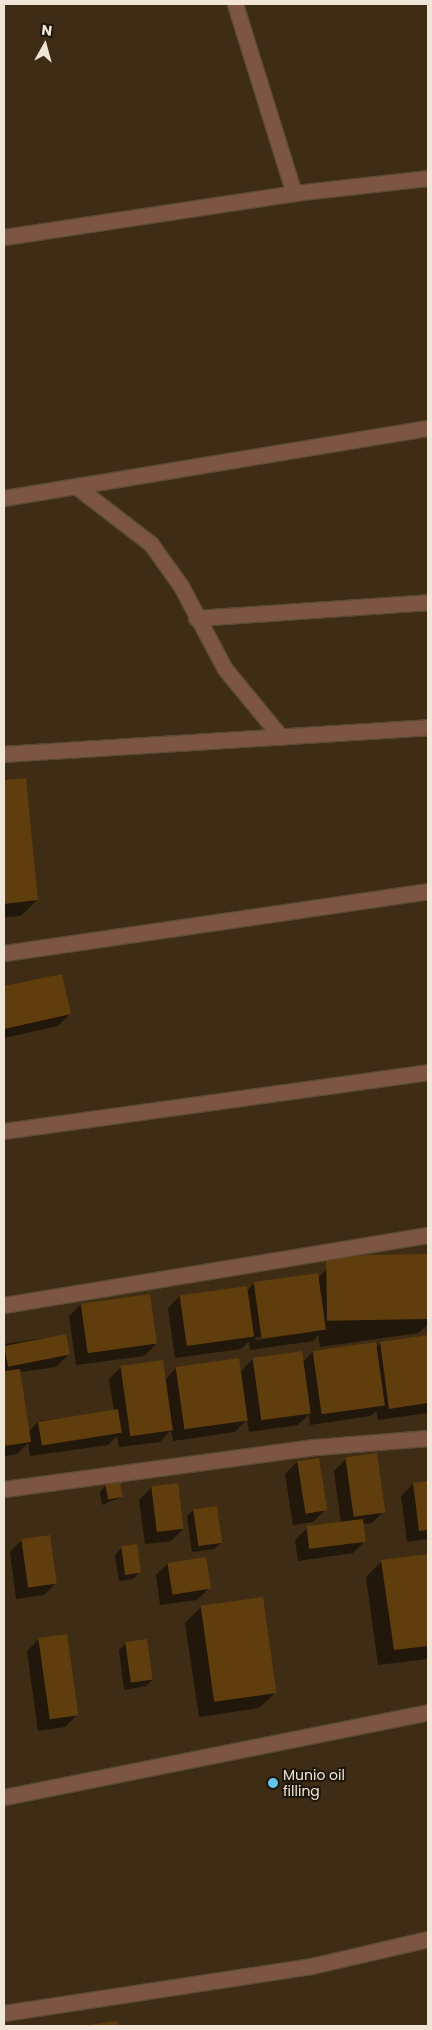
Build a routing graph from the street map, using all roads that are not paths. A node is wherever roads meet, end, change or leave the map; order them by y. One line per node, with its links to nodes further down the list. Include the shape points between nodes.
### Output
1 (235, 4): 3 (street)
2 (428, 178): 3 (street)
3 (294, 193): 4 (street)
4 (4, 237)
5 (428, 428): 6 (street)
6 (77, 487): 7 (street); 9 (street, via 151,544)
7 (4, 498)
8 (428, 602): 9 (street)
9 (196, 618): 11 (street, via 225,669)
10 (428, 727): 11 (street)
11 (281, 737): 12 (street)
12 (4, 754)
13 (428, 891): 14 (street)
14 (4, 953)
15 (428, 1072): 16 (street)
16 (4, 1131)
17 (428, 1235): 18 (street)
18 (4, 1305)
19 (428, 1438): 20 (street, via 316,1446)
20 (4, 1489)
21 (428, 1712): 22 (street)
22 (4, 1797)
23 (428, 1939): 24 (street, via 312,1966)
24 (4, 2013)

